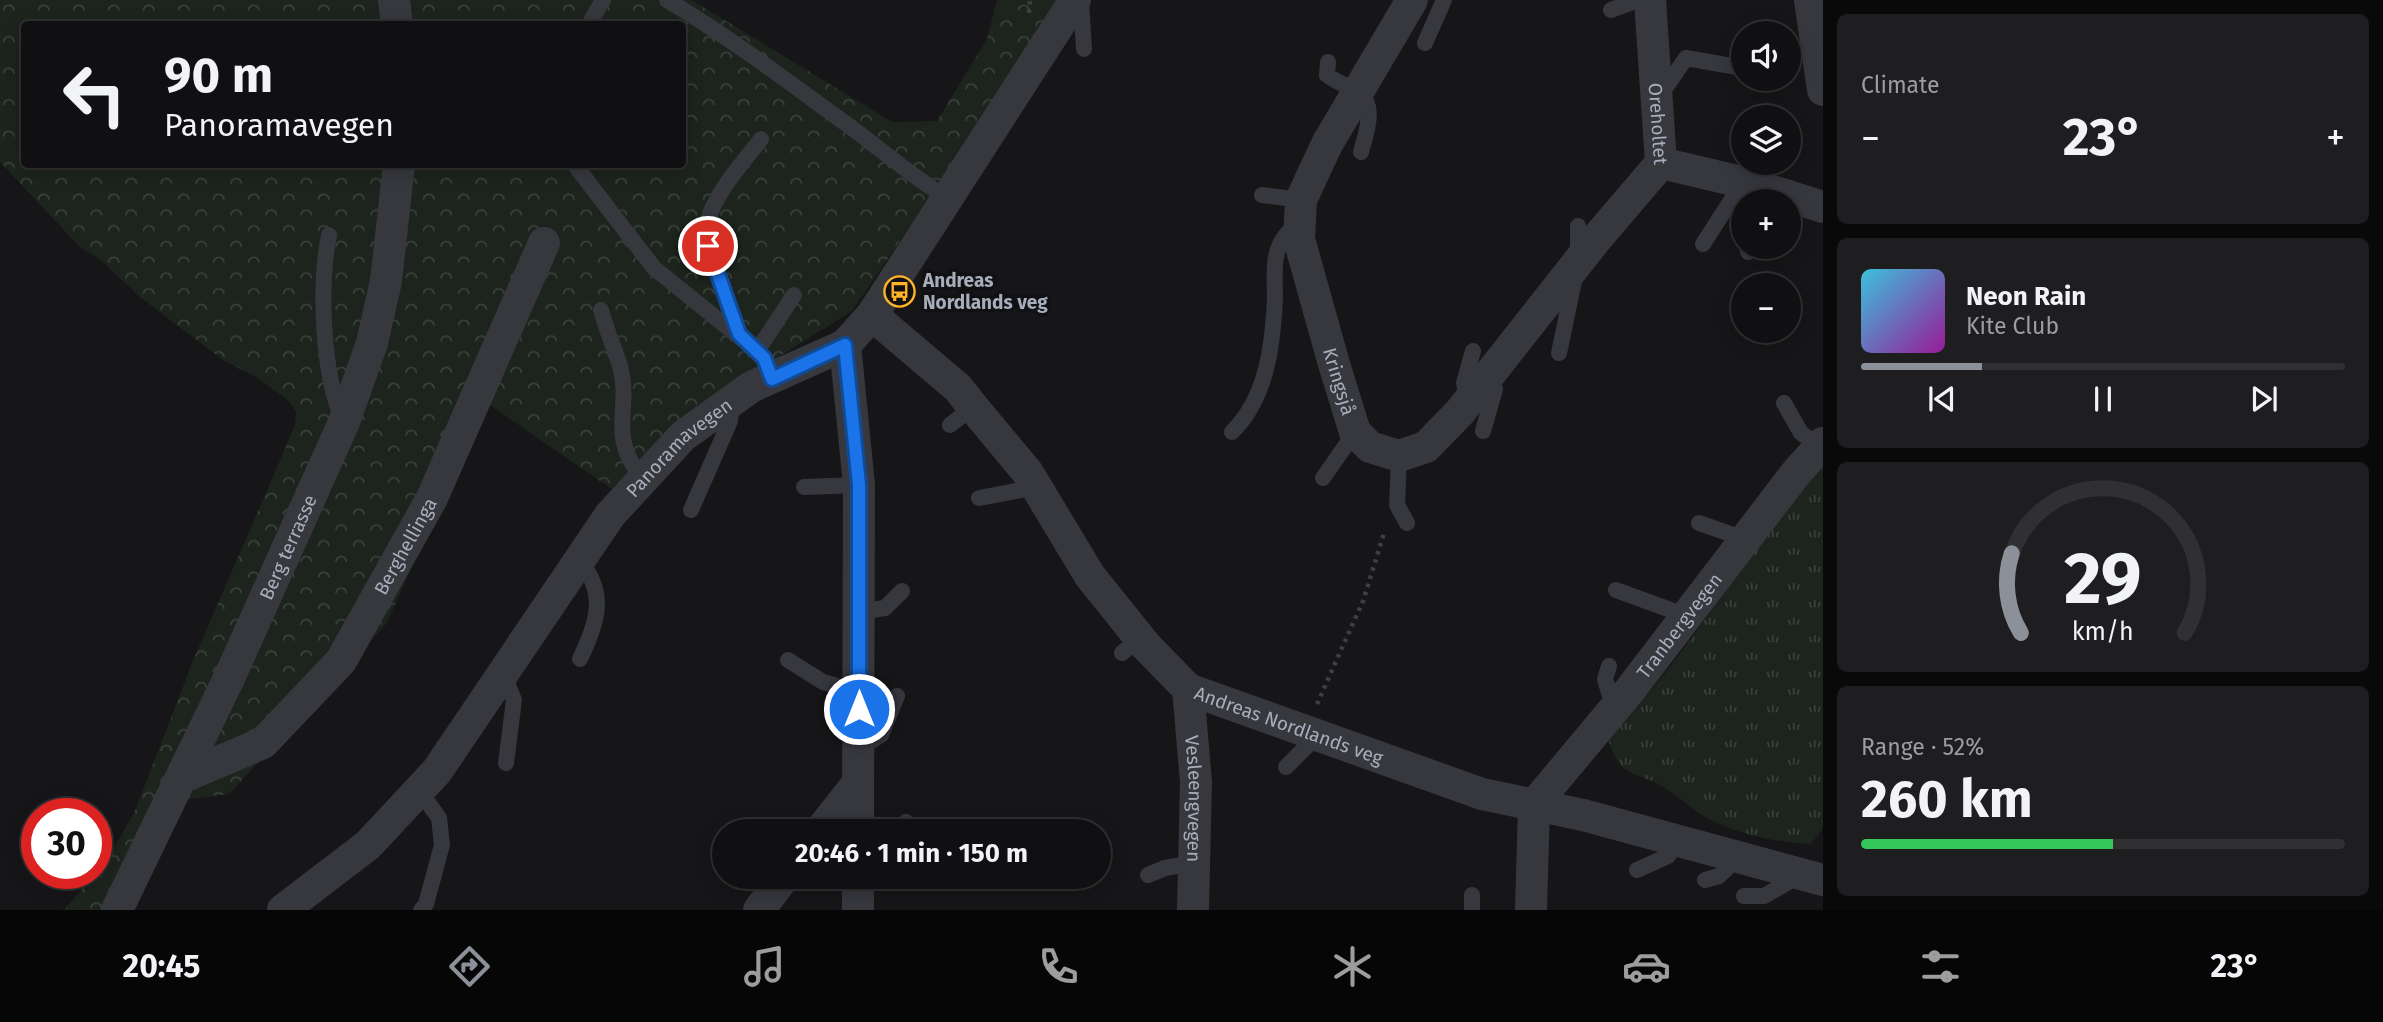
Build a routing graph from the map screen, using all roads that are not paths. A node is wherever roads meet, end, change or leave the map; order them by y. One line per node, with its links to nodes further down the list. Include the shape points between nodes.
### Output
1 (394, 0): 13 (street)
2 (603, 0): 12 (lane)
3 (667, 0): 28 (lane)
4 (1075, 0): 28 (street, Panoramavegen, via 982,159)
5 (1081, 0): 15 (lane)
6 (1444, 0): 14 (lane)
7 (1638, 0): 11 (lane)
8 (1650, 0): 20 (street, Oreholtet)
9 (1810, 0): 18 (street)
10 (1404, 4): 19 (street)
11 (1611, 10)
12 (592, 19)
13 (397, 21)
14 (1424, 43)
15 (1084, 50)
16 (1328, 62): 19 (lane, via 1327,75)
17 (1731, 66): 20 (lane, via 1686,58)
18 (1823, 90)
19 (1358, 91): 22 (lane, via 1368,103 1369,125); 31 (street, via 1327,144)
20 (1658, 99): 23 (street, Oreholtet)
21 (761, 139): 41 (lane, via 707,221 708,246)
22 (1361, 152)
23 (1661, 163): 26 (street, Oreholtet); 37 (street)
24 (399, 168): 49 (street, Berg terrasse, via 386,281 372,344)
25 (578, 168): 41 (lane, via 641,256)
26 (1752, 189)
27 (1262, 195): 31 (lane)
28 (947, 198): 40 (street, Panoramavegen)
29 (1801, 202): 30 (street, Oreholtet)
30 (1823, 208)
31 (1301, 211): 51 (lane, via 1282,239 1275,264 1274,323 1256,398); 52 (street, Kringsjå, via 1299,239)
32 (1731, 218): 36 (lane)
33 (1578, 226): 37 (lane)
34 (329, 235): 49 (lane, via 321,284 334,401)
35 (544, 243): 82 (street, Berghellinga, via 432,498 341,662 263,743)
36 (1703, 244)
37 (1578, 262): 44 (lane); 45 (street)
38 (794, 295): 43 (lane)
39 (601, 310): 56 (lane, via 620,368 620,428 631,465)
40 (872, 315): 42 (street, Panoramavegen); 57 (street, Andreas Nordlands veg, via 958,388 962,416)
41 (739, 334): 43 (lane)
42 (845, 345): 46 (street, Panoramavegen); 58 (street)
43 (757, 351): 46 (lane)
44 (1559, 353)
45 (1480, 364): 50 (lane, via 1495,389); 54 (street, via 1467,402 1426,447)
46 (772, 379): 47 (street, Panoramavegen)
47 (732, 401): 56 (street, Panoramavegen, via 683,436); 61 (lane, via 730,421)
48 (1784, 403): 53 (lane, via 1801,433)
49 (344, 422): 82 (street, Berg terrasse)
50 (1483, 431)
51 (1232, 432)
52 (1355, 432): 54 (street, Kringsjå, via 1370,447); 55 (lane)
53 (1822, 445): 64 (street, Tranbergvegen)
54 (1399, 456): 62 (lane, via 1397,505)
55 (1323, 478)
56 (643, 479): 65 (street, Panoramavegen, via 610,515)
57 (1034, 483): 60 (lane); 74 (street, Andreas Nordlands veg, via 1131,645)
58 (859, 485): 59 (lane); 68 (street)
59 (804, 487)
60 (979, 498)
61 (691, 510)
62 (1406, 523)
63 (1699, 523): 64 (lane)
64 (1745, 539): 69 (street, Tranbergvegen)
65 (579, 560): 70 (lane, via 593,575 598,594 596,617); 73 (street, Panoramavegen)
66 (1616, 590): 69 (lane)
67 (902, 591): 68 (lane, via 885,608)
68 (859, 612): 75 (street)
69 (1687, 616): 77 (street, Tranbergvegen)
70 (580, 659)
71 (788, 660): 75 (lane, via 823,681)
72 (1609, 666): 77 (lane, via 1605,679)
73 (503, 673): 80 (lane, via 514,701); 84 (street, Panoramavegen, via 437,771)
74 (1188, 689): 78 (street, Andreas Nordlands veg); 90 (street, Vesleengvegen, via 1196,782)
75 (859, 692): 79 (street)
76 (897, 696): 79 (lane, via 881,734)
77 (1614, 710): 85 (street, Tranbergvegen)
78 (1312, 733): 81 (lane); 85 (street, Andreas Nordlands veg, via 1482,794)
79 (858, 749): 83 (street)
80 (506, 762)
81 (1286, 767)
82 (181, 778): 98 (street, Berg terrasse)
83 (858, 783): 86 (street); 87 (street)
84 (419, 790): 99 (street, Panoramavegen, via 368,845); 100 (lane, via 439,818 442,845)
85 (1534, 805): 88 (street, Andreas Nordlands veg); 104 (street)
86 (830, 819)
87 (858, 819)
88 (1678, 841): 89 (street, Andreas Nordlands veg); 91 (lane, via 1668,856)
89 (1739, 857): 93 (street, Andreas Nordlands veg); 94 (lane, via 1718,876)
90 (1194, 863): 92 (lane); 103 (street, Vesleengvegen)
91 (1637, 870)
92 (1148, 875)
93 (1813, 877): 97 (lane, via 1764,896)
94 (1705, 880)
95 (775, 889): 101 (street)
96 (858, 889): 102 (street)
97 (1744, 897)
98 (117, 910)
99 (284, 910)
100 (421, 910)
101 (759, 910)
102 (858, 910)
103 (1194, 910)
104 (1531, 910)

